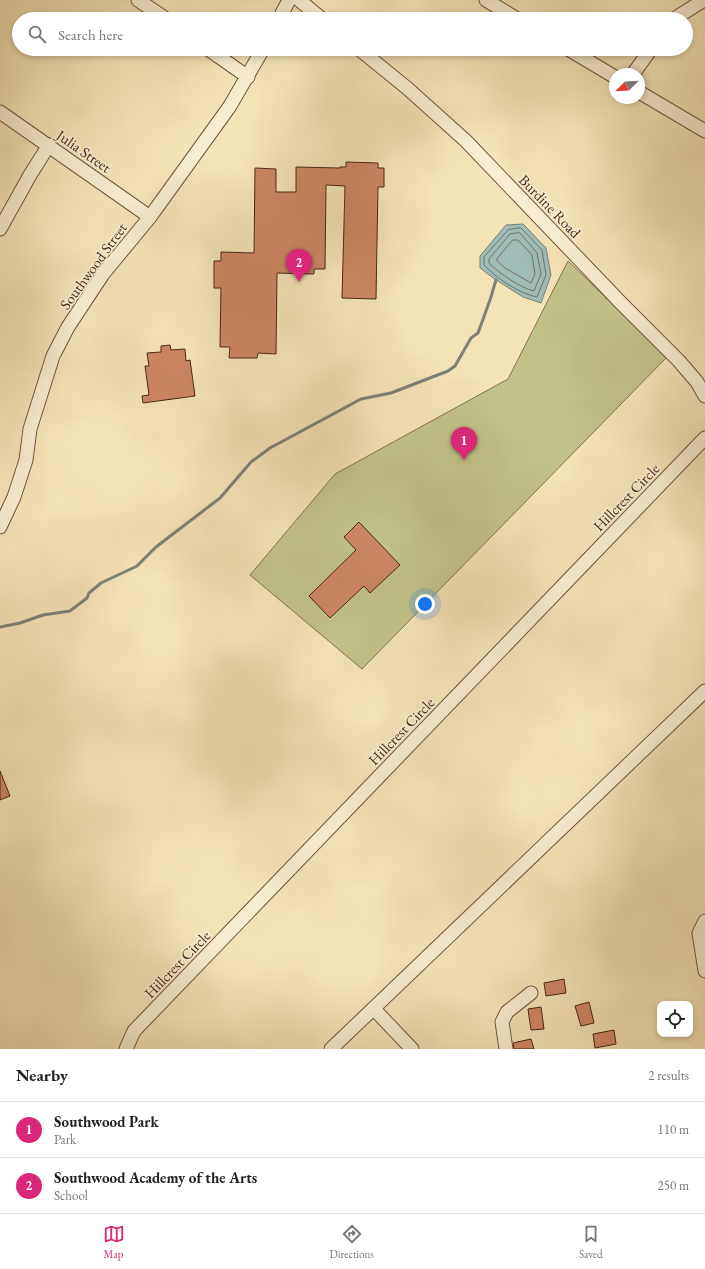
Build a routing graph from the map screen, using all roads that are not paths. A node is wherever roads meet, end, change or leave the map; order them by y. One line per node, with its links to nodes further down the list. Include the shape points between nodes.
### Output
1 (138, 0): 6 (street)
2 (289, 0): 7 (street)
3 (299, 0): 8 (street)
4 (486, 0): 9 (street)
5 (704, 0): 10 (street)
6 (156, 12)
7 (283, 12)
8 (314, 12)
9 (506, 12)
10 (685, 12)
11 (218, 56): 18 (street)
12 (259, 56): 18 (street, Southwood Street)
13 (368, 56): 25 (street, Burdine Road, via 466,141 679,362 697,382)
14 (580, 56): 17 (street)
15 (645, 56): 16 (street)
16 (637, 68)
17 (609, 73)
18 (248, 77): 23 (street, Southwood Street)
19 (645, 96): 21 (street)
20 (0, 112): 22 (street, Julia Street)
21 (705, 131)
22 (49, 145): 23 (street, Julia Street); 24 (street)
23 (150, 217): 27 (street, Southwood Street, via 104,274 68,327 53,356 30,429 26,460 14,497)
24 (0, 230)
25 (705, 396)
26 (705, 438): 33 (street, Hillcrest Circle, via 134,1031)
27 (0, 527)
28 (705, 691): 32 (street)
29 (705, 921): 30 (street, via 699,933)
30 (705, 972)
31 (531, 993): 36 (street, via 507,1012 502,1022)
32 (374, 1009): 34 (street); 35 (street)
33 (126, 1049)
34 (331, 1049)
35 (412, 1049)
36 (506, 1049)

